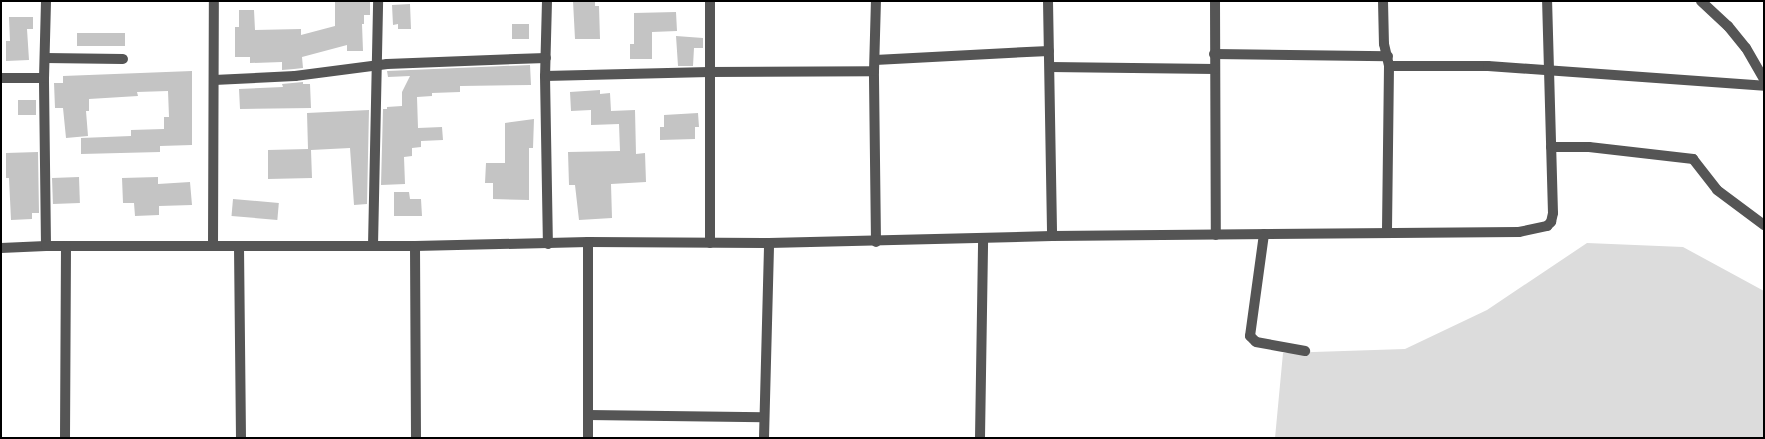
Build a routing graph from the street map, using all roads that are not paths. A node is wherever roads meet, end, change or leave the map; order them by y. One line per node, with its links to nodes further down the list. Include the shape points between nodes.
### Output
1 (46, 1): 14 (street)
2 (214, 1): 28 (street)
3 (378, 1): 19 (street)
4 (547, 1): 15 (street)
5 (710, 1): 24 (street)
6 (876, 1): 17 (street)
7 (1048, 1): 12 (street)
8 (1215, 1): 13 (street)
9 (1383, 1): 18 (street, via 1384,44)
10 (1547, 1): 23 (street)
11 (1700, 1): 29 (street, via 1728,26 1746,48)
12 (1049, 50): 17 (street); 20 (street)
13 (1214, 54): 18 (street); 21 (street)
14 (45, 58): 16 (street); 27 (street)
15 (546, 58): 19 (street); 25 (street)
16 (123, 59)
17 (874, 60): 22 (street)
18 (1388, 61): 23 (street); 33 (street)
19 (375, 64): 28 (street, via 336,72); 46 (street)
20 (1050, 67): 21 (street); 36 (street)
21 (1215, 70): 34 (street)
22 (874, 71): 24 (street); 39 (street)
23 (1548, 71): 30 (street); 31 (street)
24 (709, 72): 25 (street); 40 (street)
25 (546, 76): 42 (street)
26 (1, 78): 27 (street)
27 (44, 78): 43 (street)
28 (214, 80): 45 (street)
29 (1764, 80)
30 (1764, 86)
31 (1552, 146): 32 (street, via 1693,159 1717,190); 33 (street, via 1553,213 1547,226 1519,232)
32 (1764, 225)
33 (1387, 233): 35 (street)
34 (1216, 234): 35 (street); 36 (street)
35 (1264, 234): 50 (street, via 1250,336 1256,342)
36 (1052, 236): 37 (street)
37 (983, 239): 39 (street); 58 (street)
38 (588, 242): 40 (street); 42 (street); 51 (street)
39 (876, 242): 41 (street)
40 (710, 243): 41 (street)
41 (768, 243): 52 (street)
42 (548, 244): 47 (street)
43 (46, 246): 44 (street); 49 (street)
44 (66, 246): 45 (street); 53 (street)
45 (213, 246): 48 (street)
46 (374, 246): 47 (street); 48 (street)
47 (415, 246): 55 (street)
48 (240, 247): 54 (street)
49 (1, 248)
50 (1305, 350)
51 (588, 415): 52 (street); 56 (street)
52 (764, 417): 57 (street)
53 (65, 438)
54 (241, 438)
55 (416, 438)
56 (588, 438)
57 (764, 438)
58 (980, 438)

